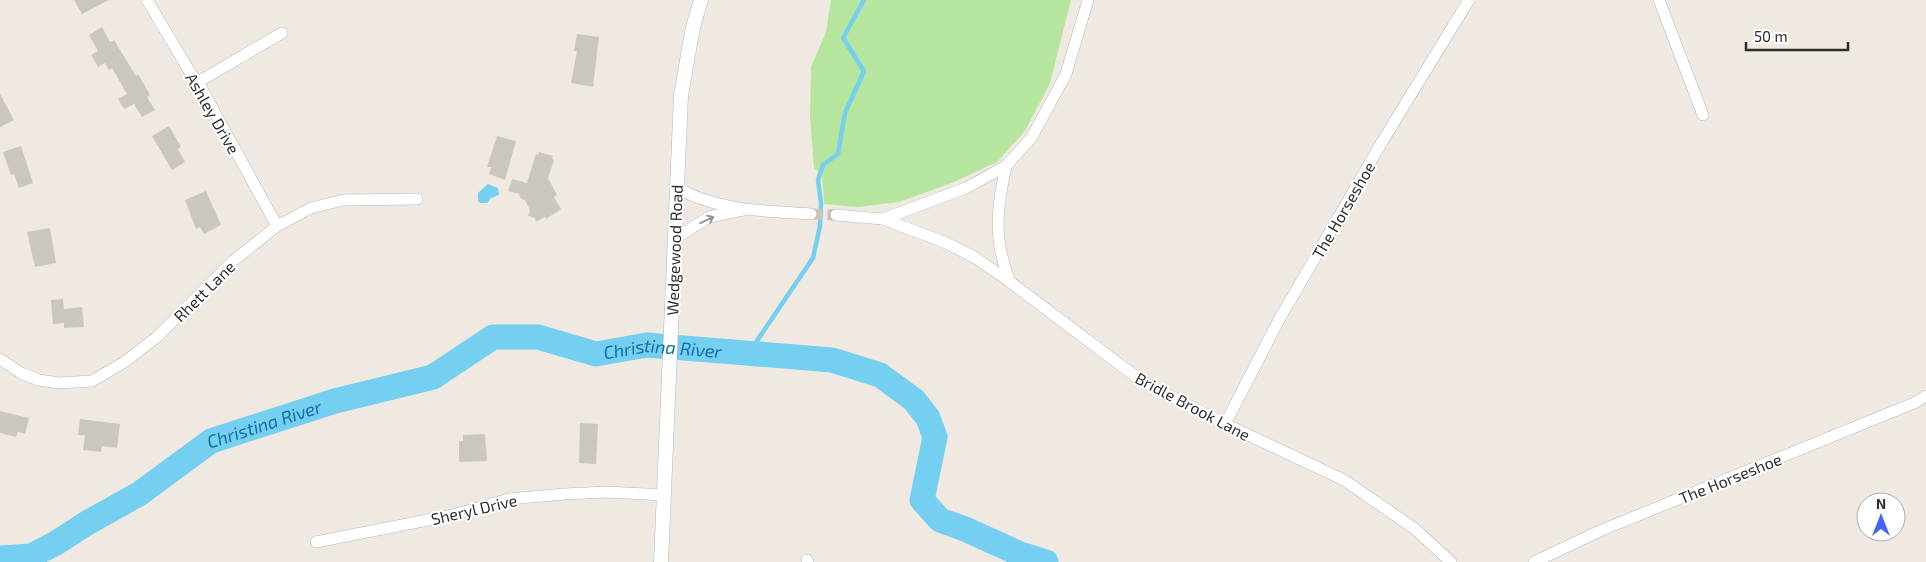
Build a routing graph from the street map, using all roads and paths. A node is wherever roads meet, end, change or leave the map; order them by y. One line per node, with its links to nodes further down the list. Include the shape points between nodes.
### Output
1 (147, 0): 7 (street, Ashley Drive)
2 (701, 0): 10 (street, Wedgewood Road, via 681,95)
3 (1088, 0): 9 (street, via 1066,74 1032,137)
4 (1469, 0): 21 (street, The Horseshoe, via 1279,320)
5 (1659, 0): 8 (street)
6 (282, 33): 7 (street)
7 (198, 82): 16 (street, Ashley Drive)
8 (1703, 115)
9 (1006, 166): 15 (street, via 966,188); 18 (street, via 998,220 999,240)
10 (676, 186): 12 (street, via 690,195); 17 (street, Wedgewood Road)
11 (417, 199): 16 (street, Rhett Lane, via 343,200 311,208)
12 (744, 210): 13 (street); 17 (street, one-way to 12, via 709,218)
13 (810, 214)
14 (836, 215): 15 (street)
15 (883, 219): 18 (street, Bridle Brook Lane, via 944,242)
16 (277, 226): 19 (street, Rhett Lane, via 233,261 158,336 103,376 92,381 59,383 39,380)
17 (674, 239): 22 (street, Wedgewood Road)
18 (1009, 281): 21 (street, Bridle Brook Lane, via 1144,382)
19 (0, 359)
20 (1926, 396): 26 (street, The Horseshoe, via 1602,530)
21 (1225, 424): 25 (street, Bridle Brook Lane, via 1344,480 1416,529)
22 (664, 494): 23 (street, Sheryl Drive, via 590,493 509,499 453,516); 24 (street, Wedgewood Road)
23 (316, 542)
24 (661, 562)
25 (1451, 562)
26 (1534, 562)

